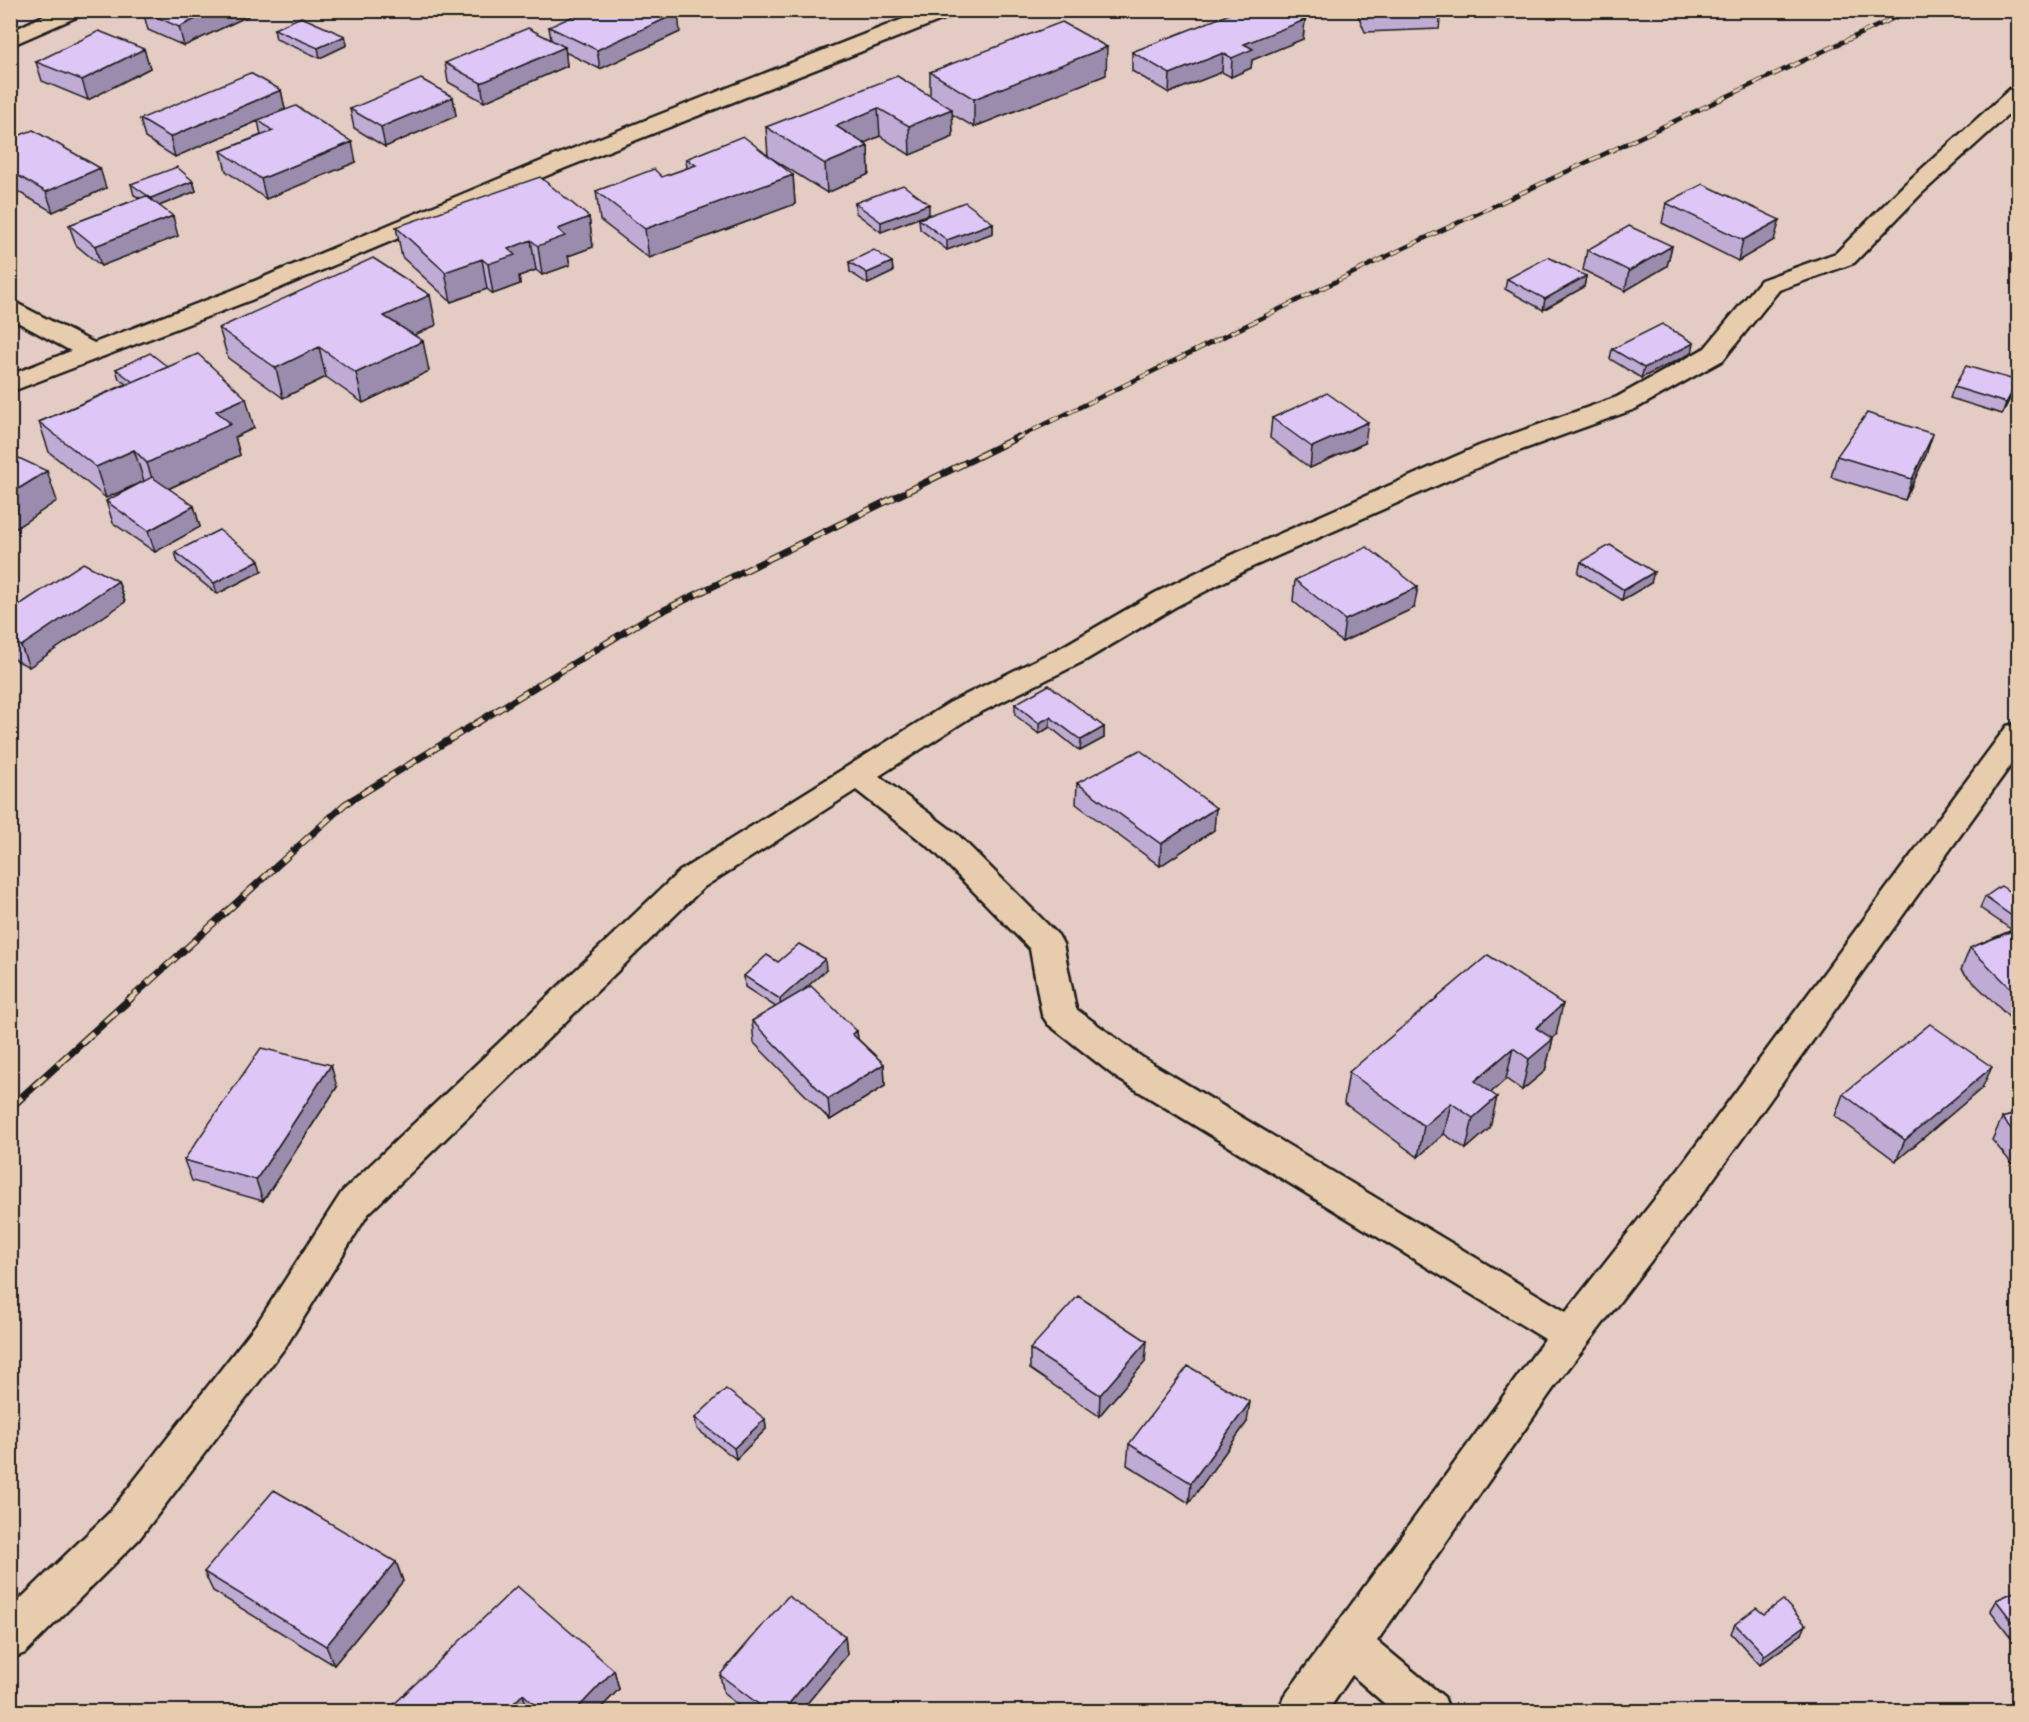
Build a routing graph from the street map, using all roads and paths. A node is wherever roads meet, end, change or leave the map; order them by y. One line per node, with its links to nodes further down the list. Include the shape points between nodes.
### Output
1 (74, 10): 3 (street)
2 (946, 10): 6 (street, via 568,159 242,295)
3 (10, 40)
4 (2019, 94): 9 (street, via 1913,189 1845,258 1770,285 1714,354 1626,403 1489,452 1242,561 1073,654 960,710)
5 (10, 307): 6 (street)
6 (90, 351): 7 (street)
7 (10, 384)
8 (2019, 733): 10 (street, via 1693,1178)
9 (856, 774): 10 (street, via 946,843 1046,944 1060,1015 1130,1068); 11 (street, via 692,879 355,1203 272,1334 124,1526)
10 (1571, 1335): 12 (street)
11 (10, 1639)
12 (1349, 1645): 13 (street); 14 (street)
13 (1300, 1712)
14 (1428, 1712)

